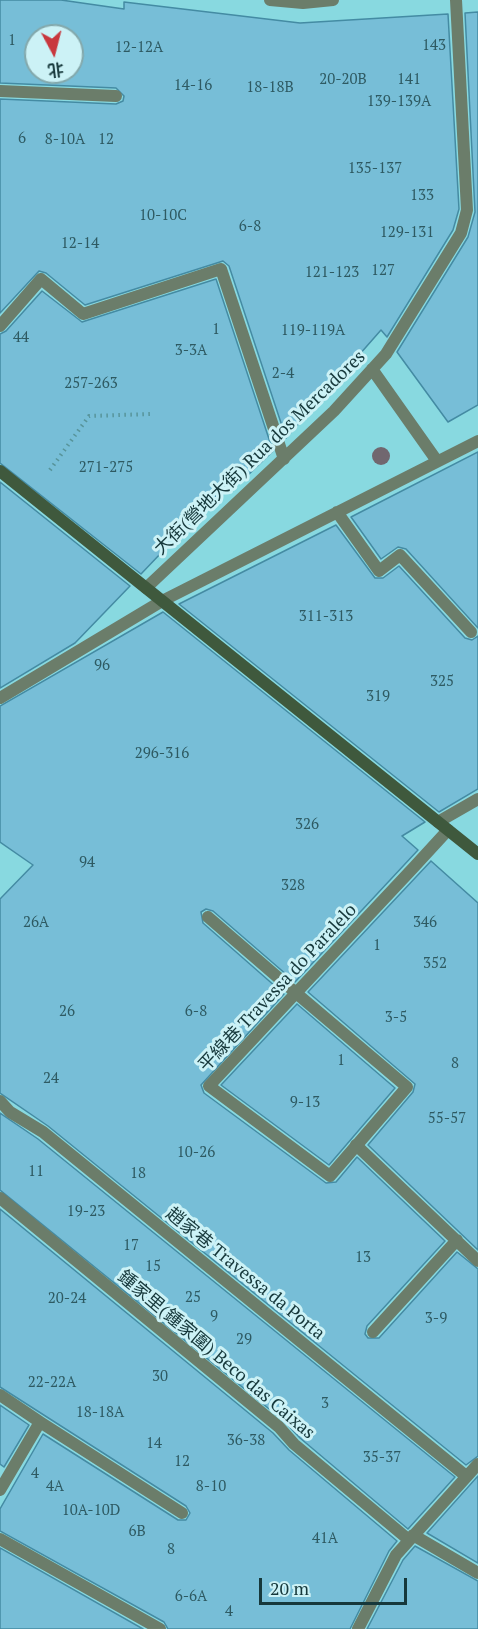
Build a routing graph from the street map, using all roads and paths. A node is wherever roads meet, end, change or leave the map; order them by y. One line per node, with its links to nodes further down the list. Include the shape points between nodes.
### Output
1 (270, 0): 2 (street)
2 (333, 0)
3 (456, 0): 7 (street, 大街(營地大街) Rua dos Mercadores, via 467,210 461,233 386,354)
4 (0, 91): 5 (street)
5 (116, 96)
6 (0, 326): 10 (street, via 41,279 83,314 221,269)
7 (372, 369): 10 (street, 大街(營地大街) Rua dos Mercadores); 11 (street)
8 (150, 414): 13 (path, via 89,416)
9 (476, 447): 11 (street)
10 (284, 459): 15 (street, 大街(營地大街) Rua dos Mercadores)
11 (437, 461): 14 (street)
12 (0, 471): 13 (main road)
13 (31, 495): 15 (main road)
14 (337, 512): 16 (street); 17 (street, via 379,571 400,555)
15 (146, 588): 16 (main road)
16 (162, 601): 18 (street); 20 (main road)
17 (471, 633)
18 (0, 698)
19 (478, 799): 20 (street, 平線巷 Travessa do Paralelo)
20 (443, 826): 21 (main road); 23 (street, 平線巷 Travessa do Paralelo)
21 (478, 854)
22 (208, 917): 23 (street)
23 (296, 993): 25 (street, via 407,1087); 25 (street, 平線巷 Travessa do Paralelo, via 209,1086 330,1176)
24 (0, 1101): 33 (street, 趙家巷 Travessa da Porta)
25 (356, 1145): 27 (street)
26 (0, 1198): 36 (street, 鍾家里(鍾家圍) Beco das Caixas)
27 (457, 1240): 28 (street); 29 (street)
28 (478, 1261)
29 (373, 1332)
30 (0, 1395): 31 (street)
31 (40, 1422): 34 (street); 35 (street)
32 (478, 1464): 33 (street)
33 (466, 1476): 36 (street)
34 (2, 1482)
35 (182, 1513)
36 (411, 1538): 38 (street, 鍾家里(鍾家圍) Beco das Caixas); 40 (street, via 396,1555)
37 (0, 1539): 39 (street)
38 (478, 1573)
39 (160, 1629)
40 (358, 1629)

